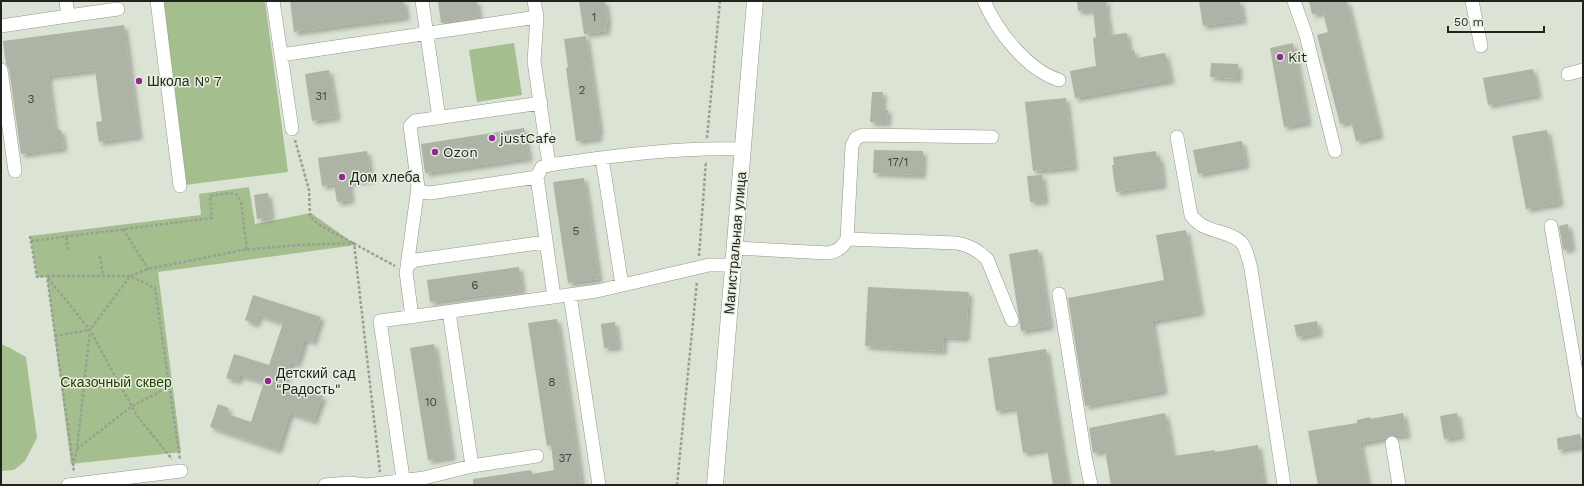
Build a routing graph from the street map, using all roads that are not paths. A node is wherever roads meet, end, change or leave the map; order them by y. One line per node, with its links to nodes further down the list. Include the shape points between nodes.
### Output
1 (66, 1): 11 (street)
2 (157, 1): 32 (street)
3 (273, 1): 16 (street)
4 (422, 1): 14 (street)
5 (534, 1): 12 (street)
6 (755, 1): 26 (main road, Магистральная улица)
7 (984, 1): 20 (street, via 990,15 1029,63)
8 (1294, 1): 27 (street, via 1306,35)
9 (1472, 1): 15 (street)
10 (118, 9): 11 (street)
11 (68, 16): 13 (street)
12 (537, 17): 14 (street); 21 (street, via 534,61)
13 (1, 26)
14 (426, 34): 16 (street); 22 (street)
15 (1481, 46)
16 (281, 55): 23 (street)
17 (1, 70): 30 (street)
18 (1583, 70): 19 (street)
19 (1568, 74)
20 (1059, 80)
21 (541, 103): 22 (street); 29 (street)
22 (439, 118): 33 (street, via 416,121 410,126)
23 (292, 129)
24 (1177, 136): 59 (street, via 1191,215 1203,226 1241,243 1247,254)
25 (992, 137): 35 (street, via 862,135 856,138 852,146)
26 (743, 149): 28 (street, via 706,149); 37 (main road, Магистральная улица)
27 (1335, 151)
28 (602, 158): 29 (street); 40 (street)
29 (549, 165): 31 (street, via 542,167)
30 (15, 171)
31 (537, 177): 33 (street, via 430,194 421,192); 36 (street)
32 (180, 186)
33 (418, 187): 39 (street)
34 (1551, 226): 47 (street)
35 (847, 239): 37 (street, via 843,248 828,253); 46 (street, via 957,243 968,246 980,252 986,259)
36 (546, 242): 39 (street, via 416,260 410,262); 43 (street)
37 (735, 248): 38 (main road, Магистральная улица)
38 (733, 265): 40 (street, via 709,265); 57 (main road, Магистральная улица)
39 (407, 270): 45 (street)
40 (622, 284): 42 (street)
41 (1058, 294): 58 (street)
42 (570, 295): 43 (street); 56 (street)
43 (554, 297): 44 (street)
44 (448, 312): 45 (street); 50 (street)
45 (412, 317): 52 (street, via 380,321)
46 (1012, 320)
47 (1583, 412)
48 (1392, 443): 60 (street)
49 (537, 456): 50 (street)
50 (472, 466): 52 (street)
51 (181, 471): 53 (street)
52 (404, 483): 55 (street)
53 (72, 485)
54 (325, 485): 55 (street)
55 (367, 485)
56 (599, 485)
57 (715, 485)
58 (1091, 485)
59 (1284, 485)
60 (1399, 485)

